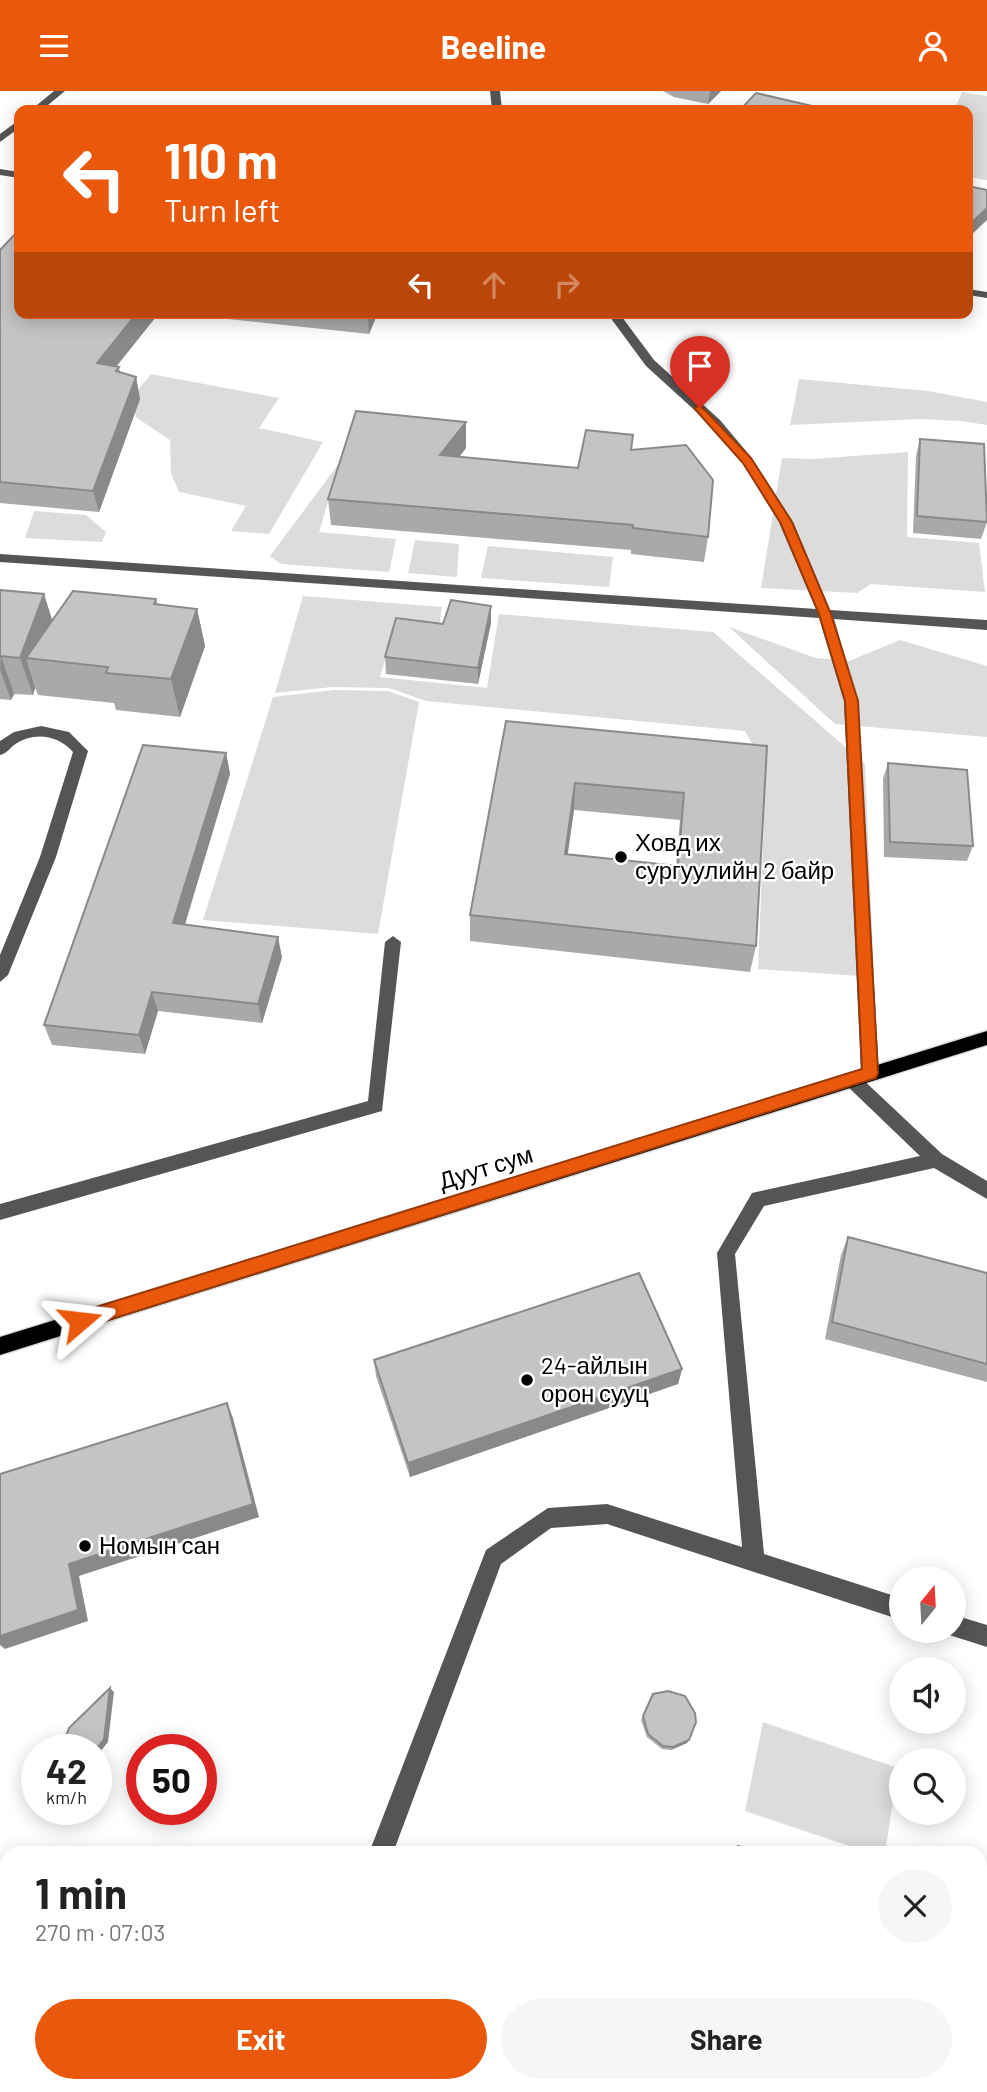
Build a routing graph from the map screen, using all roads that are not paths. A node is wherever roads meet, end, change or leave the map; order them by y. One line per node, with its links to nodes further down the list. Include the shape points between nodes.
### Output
1 (60, 91): 2 (street)
2 (42, 105)
3 (14, 127): 4 (street)
4 (0, 139)
5 (617, 319): 7 (street, via 650,363 716,423 747,460 786,522)
6 (0, 558): 7 (street)
7 (825, 614): 8 (street); 13 (street, via 851,701)
8 (987, 625)
9 (0, 750): 11 (street, via 14,736 54,732 73,739 81,751 48,857)
10 (393, 942): 17 (street, via 376,1106)
11 (0, 975)
12 (987, 1038): 13 (main road, Дуут сум)
13 (870, 1073): 14 (main road, Дуут сум)
14 (851, 1079): 15 (street); 18 (main road, Дуут сум)
15 (936, 1160): 16 (street); 19 (street, via 758,1199 726,1253)
16 (987, 1191)
17 (0, 1212)
18 (0, 1346)
19 (754, 1560): 20 (street); 23 (street, via 607,1514 548,1518 493,1557)
20 (889, 1605)
21 (966, 1630): 22 (street)
22 (987, 1636)
23 (383, 1846)

